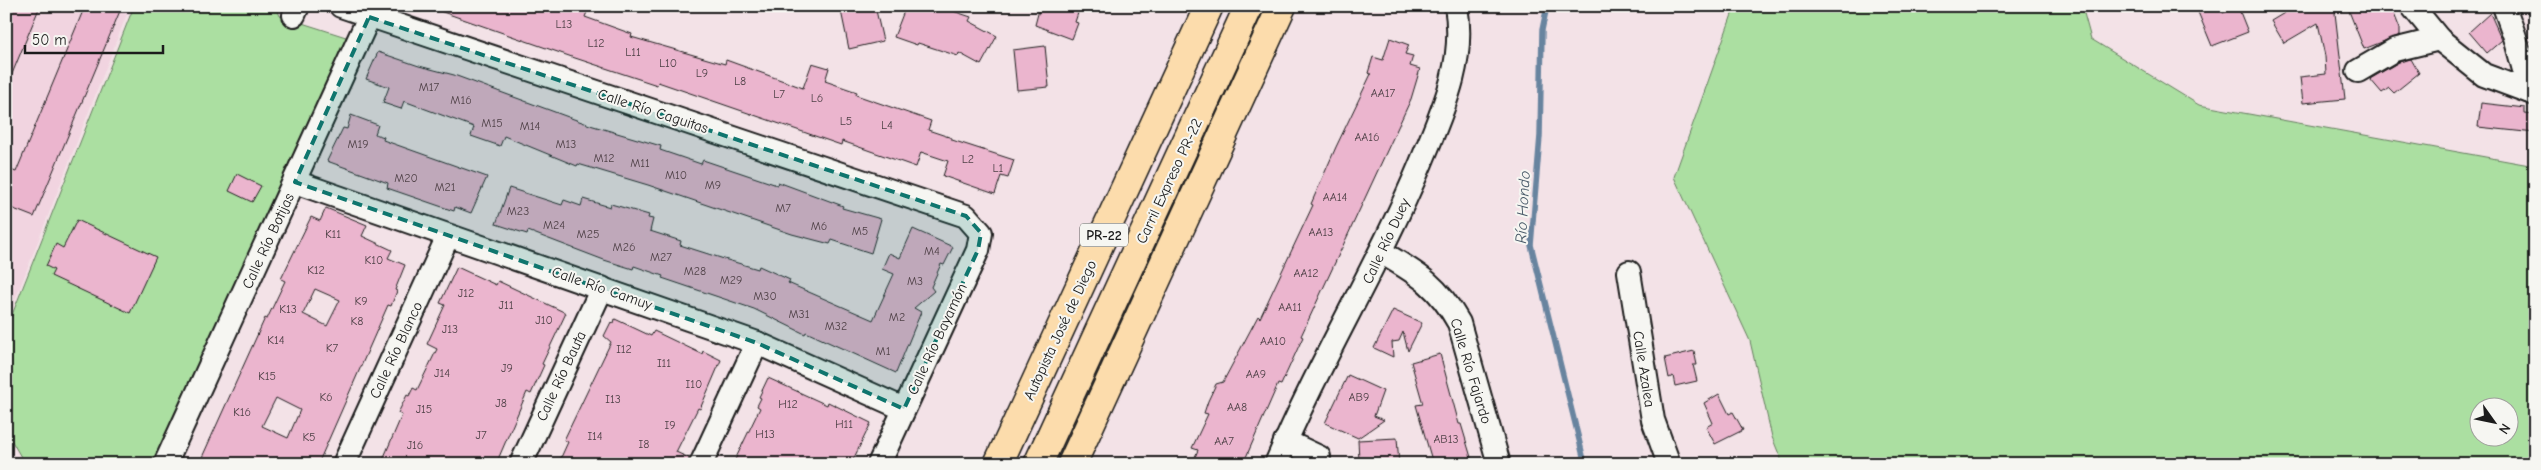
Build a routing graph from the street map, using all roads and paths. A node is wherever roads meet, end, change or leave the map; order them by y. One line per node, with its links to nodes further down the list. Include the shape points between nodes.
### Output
1 (341, 6): 8 (street, Calle Río Caguitas)
2 (1209, 6): 27 (highway, Autopista José de Diego / PR-22)
3 (1249, 6): 28 (highway, Carril Expreso PR-22)
4 (1282, 6): 29 (highway)
5 (1456, 6): 15 (street, Calle Río Duey, via 1458,55 1450,93)
6 (2412, 6): 9 (street)
7 (2504, 6): 11 (street)
8 (369, 17): 12 (street, Calle Río Botijas); 13 (street, Calle Río Caguitas)
9 (2438, 39): 10 (street, via 2394,50); 11 (street, via 2484,75)
10 (2358, 71)
11 (2532, 93)
12 (295, 182): 14 (street, Calle Río Camuy); 22 (street, Calle Río Botijas)
13 (966, 216): 19 (street, Calle Río Bayamón, via 981,233 978,250)
14 (448, 236): 17 (street, Calle Río Camuy); 23 (street, Calle Río Blanco)
15 (1381, 252): 20 (street, Calle Río Duey); 31 (street, Calle Río Fajardo, via 1424,277 1448,304 1459,323)
16 (1628, 272): 32 (street, Calle Azalea, via 1653,420)
17 (602, 288): 18 (street, Calle Río Camuy); 24 (street, Calle Río Bauta)
18 (757, 343): 19 (street, Calle Río Camuy); 25 (street)
19 (904, 409): 26 (street, Calle Río Bayamón)
20 (1285, 441): 21 (street); 30 (street, Calle Río Duey)
21 (1320, 457)
22 (165, 464)
23 (344, 464)
24 (521, 464)
25 (701, 464)
26 (879, 464)
27 (998, 464)
28 (1038, 464)
29 (1072, 464)
30 (1276, 464)
31 (1498, 464)
32 (1668, 464)

